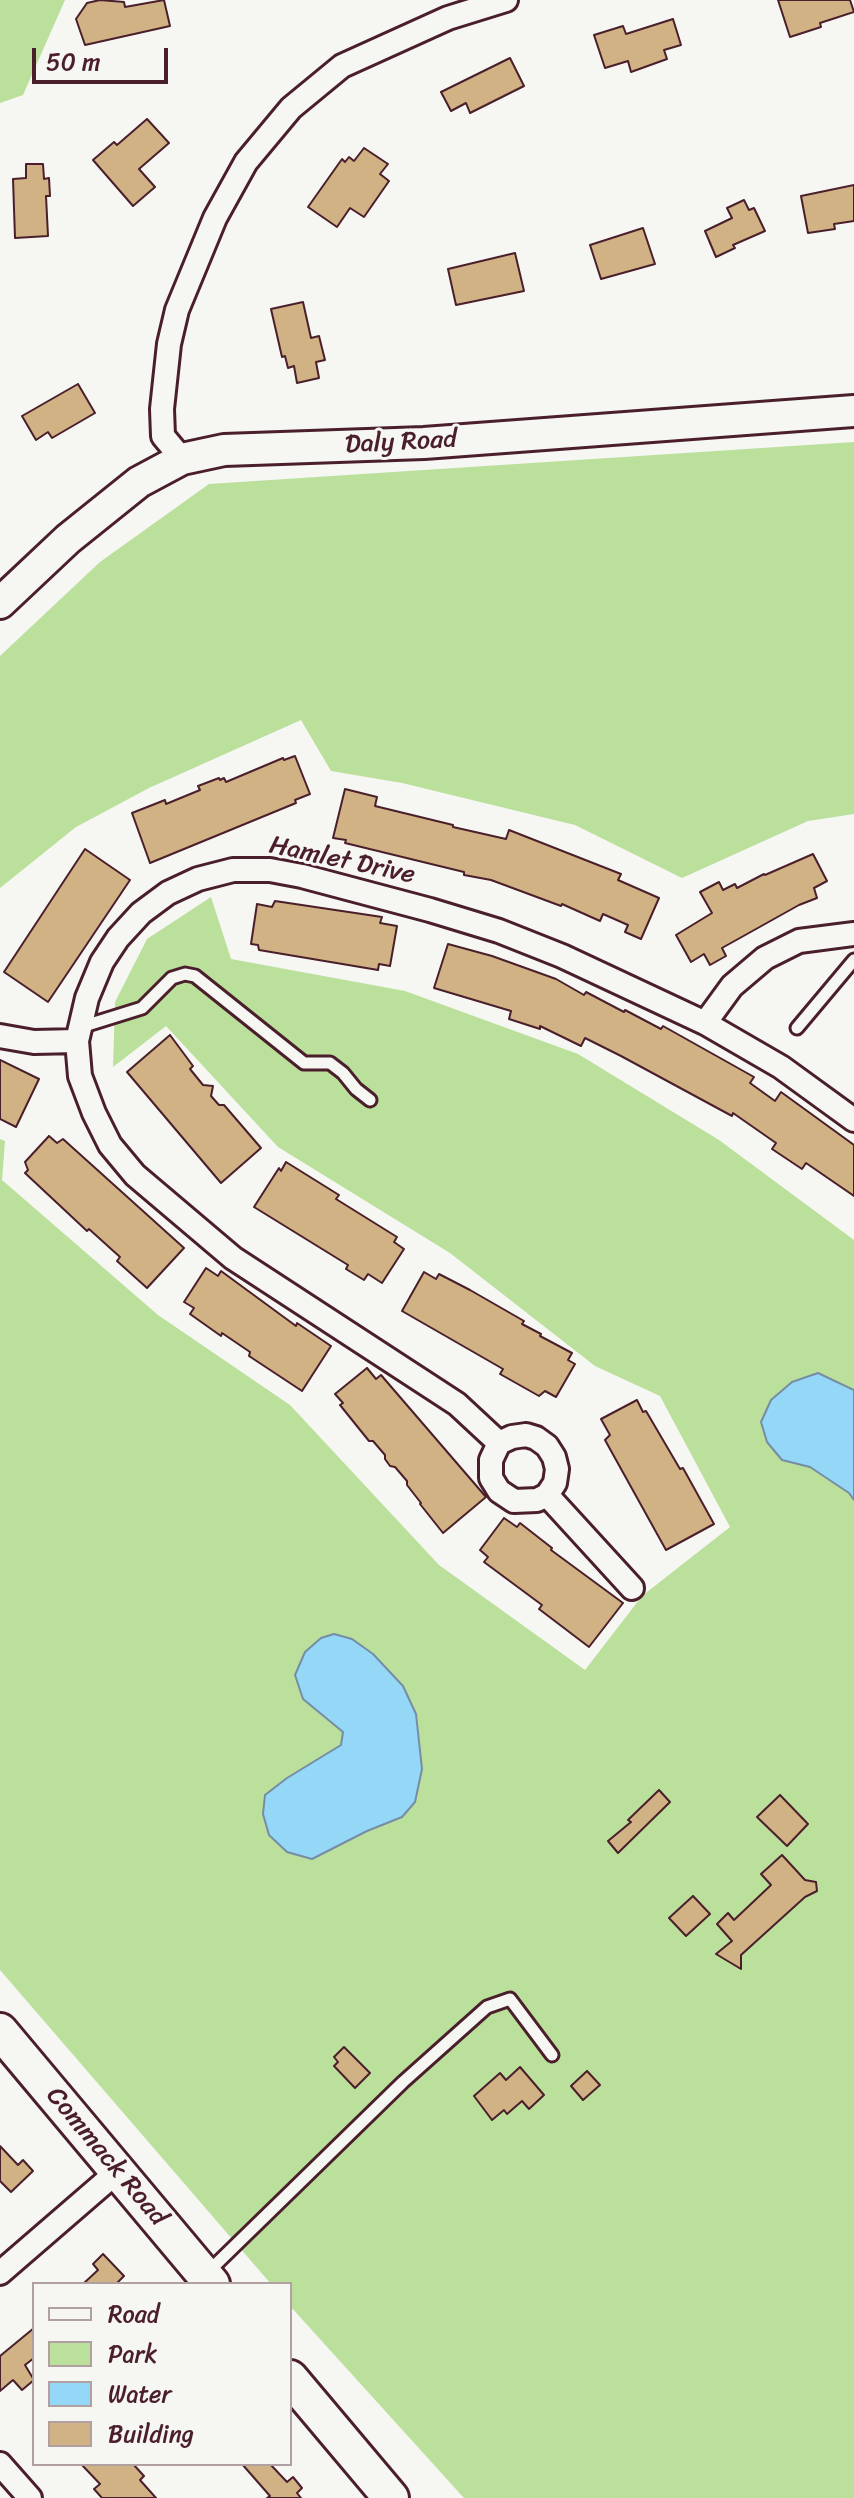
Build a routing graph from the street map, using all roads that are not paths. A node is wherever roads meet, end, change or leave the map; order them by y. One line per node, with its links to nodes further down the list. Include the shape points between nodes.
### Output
1 (506, 0): 3 (street, via 448,18 342,66 291,108 246,162 215,218 177,310 169,344 163,436)
2 (854, 411): 3 (main road, Daly Road, via 424,443 224,450)
3 (182, 459): 4 (main road, Daly Road, via 139,482)
4 (0, 603)
5 (854, 934): 7 (street, via 799,941 765,958 732,986)
6 (854, 960): 8 (lane)
7 (705, 1023): 9 (street, Hamlet Drive, via 499,931 302,876 233,870 168,893 141,913 102,962); 12 (street, Hamlet Drive, via 781,1067)
8 (797, 1028)
9 (78, 1034): 10 (street, via 34,1042); 11 (lane, via 142,1008 172,978 195,976 304,1063 330,1063); 13 (street, Hamlet Drive, via 80,1076 94,1113 110,1145 135,1175 233,1258 457,1404)
10 (0, 1036)
11 (370, 1100)
12 (854, 1120)
13 (499, 1443): 14 (street, via 491,1460 491,1478 499,1491 514,1501); 14 (street, via 526,1435 547,1446 557,1469)
14 (547, 1495): 15 (street)
15 (632, 1588)
16 (0, 2031): 18 (main road, Commack Road)
17 (552, 2055): 20 (lane, via 510,1999 487,2007 403,2082)
18 (118, 2171): 19 (street); 20 (main road, Commack Road)
19 (0, 2273)
20 (208, 2279)
21 (292, 2380): 24 (main road)
22 (0, 2464): 23 (street)
23 (30, 2498)
24 (391, 2498)

